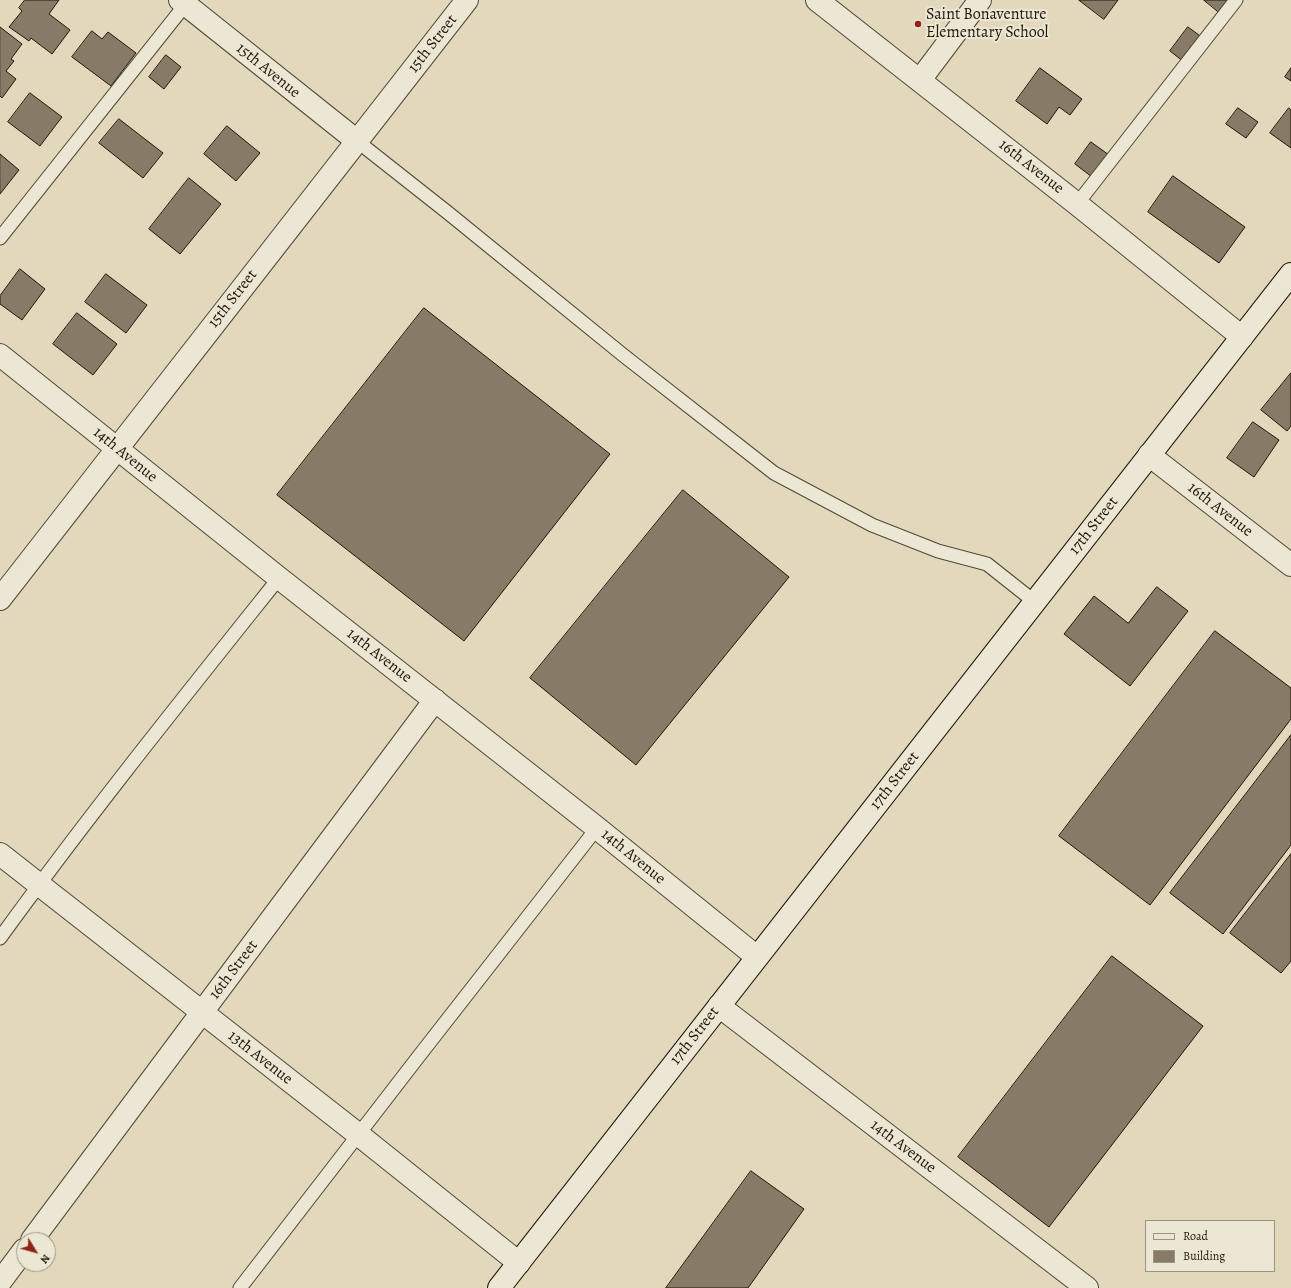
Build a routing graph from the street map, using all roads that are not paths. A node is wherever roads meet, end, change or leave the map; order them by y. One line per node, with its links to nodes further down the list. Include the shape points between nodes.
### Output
1 (467, 0): 7 (street, 15th Street)
2 (817, 0): 6 (street, 16th Avenue)
3 (980, 0): 6 (street)
4 (1236, 0): 8 (lane)
5 (185, 1): 7 (street, 15th Avenue); 9 (lane)
6 (920, 80): 8 (street, 16th Avenue)
7 (357, 141): 13 (street, 15th Street); 18 (lane, via 774,473 872,525 938,551 987,564)
8 (1077, 204): 11 (street, 16th Avenue)
9 (0, 238)
10 (1291, 274): 11 (street, 17th Street)
11 (1242, 337): 14 (street, 17th Street)
12 (0, 355): 13 (street, 14th Avenue)
13 (117, 448): 16 (street, 14th Avenue); 17 (street, 15th Street)
14 (1150, 455): 15 (street, 16th Avenue); 18 (street, 17th Street)
15 (1291, 565)
16 (279, 578): 19 (street, 14th Avenue); 22 (lane)
17 (0, 599)
18 (1035, 602): 24 (street, 17th Street)
19 (435, 700): 20 (street, 14th Avenue); 26 (street, 16th Street)
20 (597, 828): 24 (street, 14th Avenue); 27 (lane)
21 (0, 854): 22 (street, 13th Avenue)
22 (39, 884): 23 (lane); 26 (street, 13th Avenue)
23 (0, 938)
24 (757, 957): 25 (street, 17th Street)
25 (719, 1006): 30 (street, 17th Street); 34 (street, 14th Avenue)
26 (202, 1013): 27 (street, 13th Avenue); 28 (street, 16th Street)
27 (359, 1135): 30 (street, 13th Avenue); 32 (lane)
28 (38, 1232)
29 (16, 1261): 31 (street)
30 (519, 1262): 33 (street, 17th Street)
31 (0, 1282)
32 (240, 1288)
33 (499, 1288)
34 (1087, 1288)

